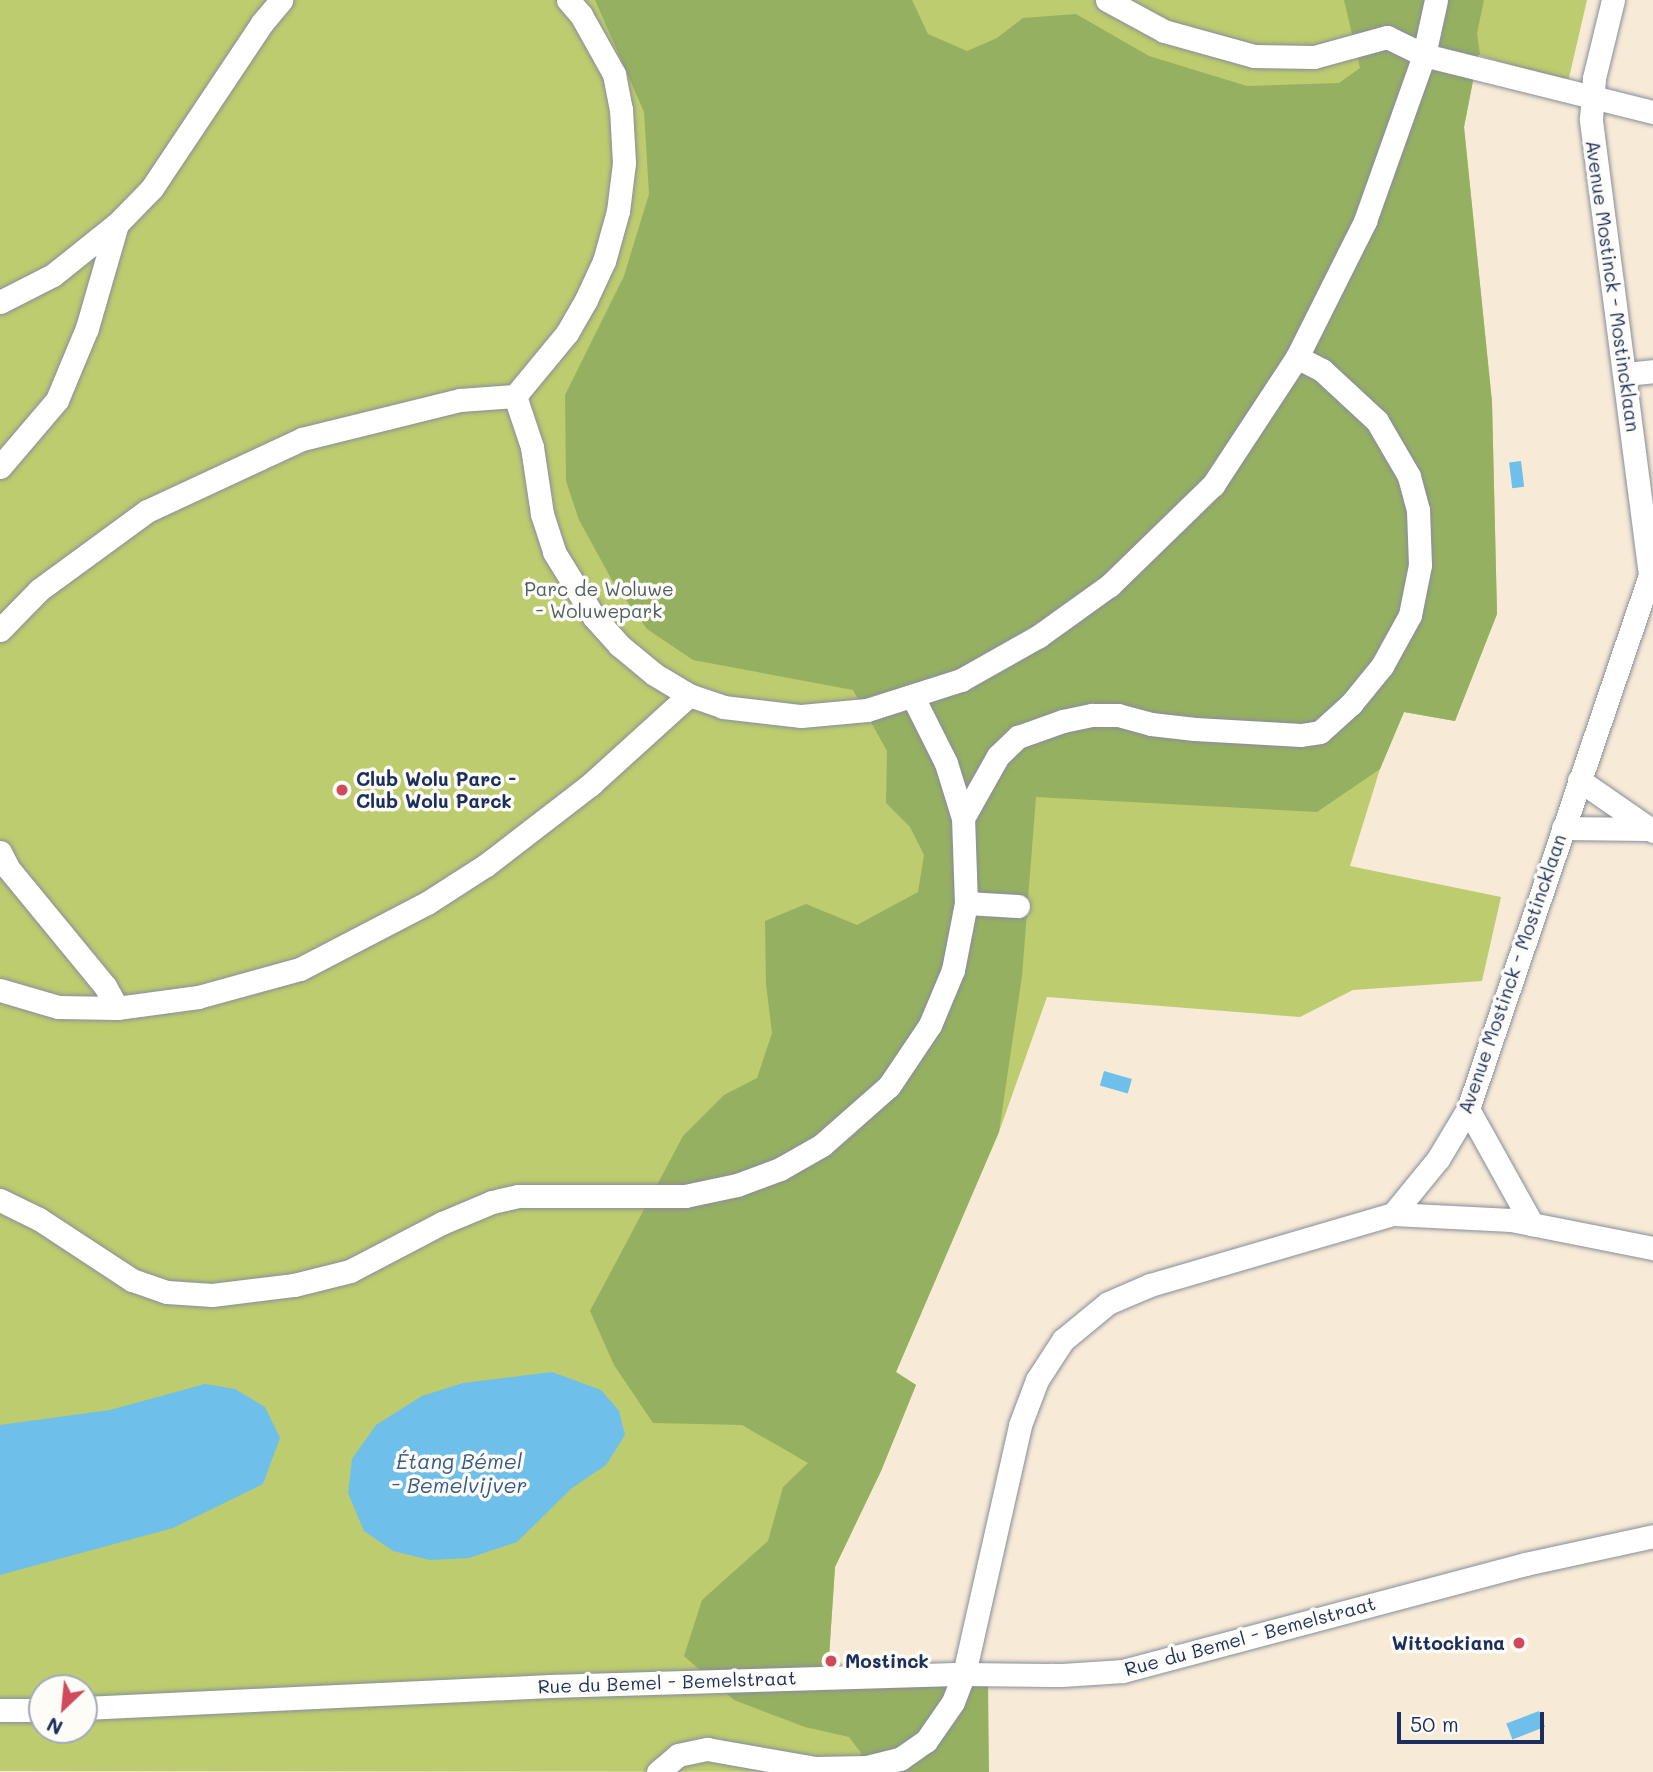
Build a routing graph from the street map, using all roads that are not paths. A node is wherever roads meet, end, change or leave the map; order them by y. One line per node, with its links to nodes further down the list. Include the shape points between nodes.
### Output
1 (281, 0): 9 (street, via 152,188)
2 (568, 0): 14 (street, via 614,74 624,163 618,211 604,261 586,300 567,333)
3 (1107, 0): 6 (street, via 1164,31 1254,56 1314,57 1387,37)
4 (1436, 0): 6 (street)
5 (1613, 0): 7 (street, Avenue Mostinck - Mostincklaan)
6 (1424, 55): 7 (street); 11 (street, via 1365,221)
7 (1592, 97): 8 (street); 13 (street, Avenue Mostinck - Mostincklaan, via 1591,119)
8 (1653, 112)
9 (117, 224): 10 (street, via 53,275); 15 (street, via 87,328 57,400)
10 (0, 302)
11 (1297, 357): 19 (street, via 1213,485 1110,584 1039,636 961,680); 21 (street, via 1322,370 1377,421 1409,476 1418,510 1420,565 1410,615 1382,666 1320,732 1195,729 1118,715 1092,715 1018,737 998,756)
12 (1653, 371): 13 (street)
13 (1626, 374): 16 (street, Avenue Mostinck - Mostincklaan)
14 (516, 396): 17 (street, via 460,400 302,439 147,511 39,590); 18 (street, via 554,552 594,617 619,645)
15 (0, 467)
16 (1651, 575): 20 (street, Avenue Mostinck - Mostincklaan)
17 (0, 630)
18 (689, 695): 19 (street, via 723,708 801,716 867,710); 28 (street, via 591,784 486,865 428,903 300,969 198,997)
19 (913, 697): 21 (street, via 946,764)
20 (1579, 780): 22 (street, Avenue Mostinck - Mostincklaan); 23 (street)
21 (963, 818): 25 (street)
22 (1563, 828): 23 (street); 29 (street, Avenue Mostinck - Mostincklaan)
23 (1650, 830)
24 (0, 852): 28 (street, via 8,868 105,986)
25 (966, 903): 26 (street); 30 (street, via 953,970 930,1025 889,1086 822,1145 780,1169 737,1185 685,1196 519,1196 442,1223 349,1271 294,1285 212,1295 167,1292 132,1280 39,1219)
26 (1018, 906)
27 (0, 990): 28 (street, via 58,1007)
28 (117, 1008)
29 (1468, 1109): 31 (street, Avenue Mostinck - Mostincklaan, via 1438,1158); 32 (street)
30 (0, 1200)
31 (1393, 1214): 32 (street); 35 (street, via 1150,1285 1108,1303 1063,1340 1037,1380 1020,1425)
32 (1532, 1224): 33 (street)
33 (1653, 1248)
34 (1653, 1536): 35 (street, Rue du Bemel - Bemelstraat, via 1525,1564 1123,1671)
35 (964, 1674): 36 (street, Rue du Bemel - Bemelstraat, via 550,1686); 39 (street, via 953,1702 926,1741 883,1765 816,1768 707,1749 678,1755)
36 (98, 1707)
37 (0, 1710): 38 (street)
38 (28, 1710)
39 (658, 1772)

